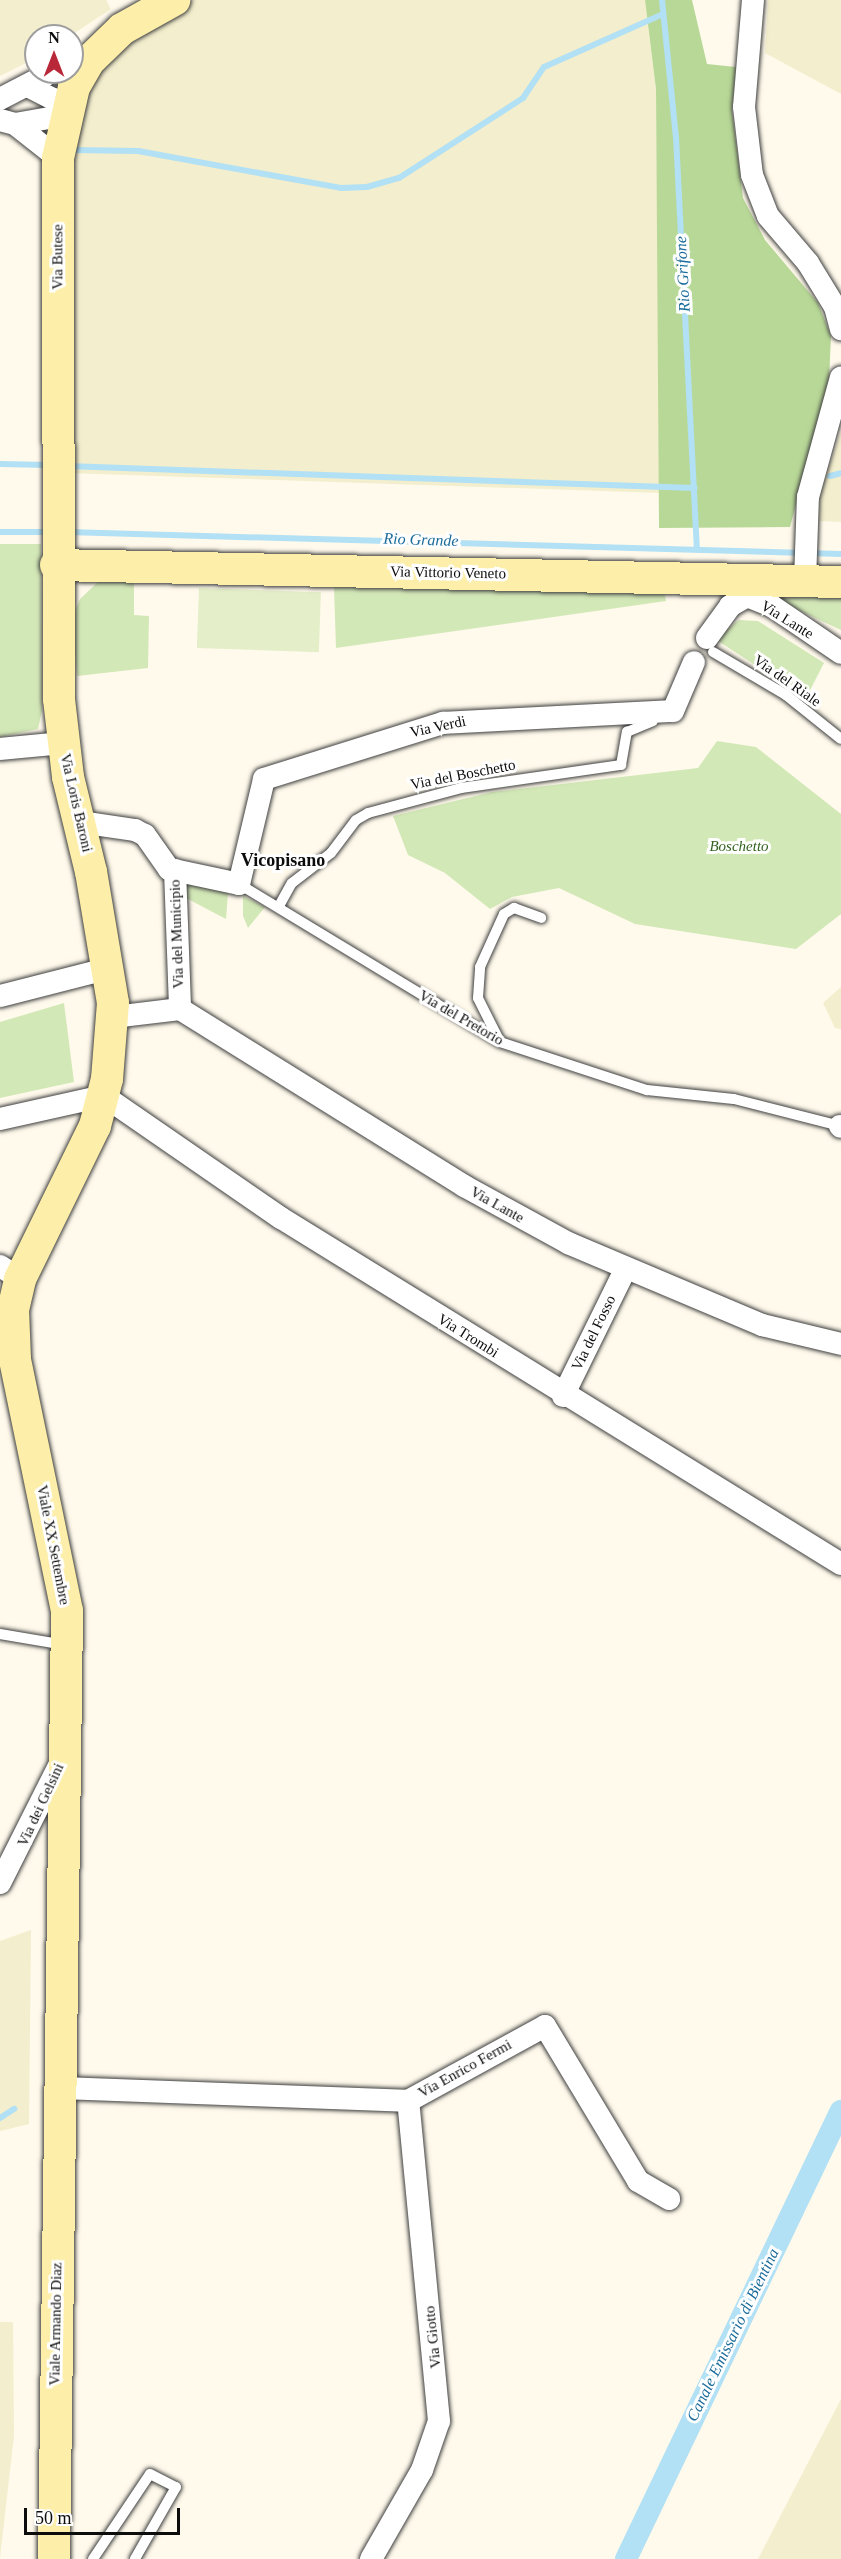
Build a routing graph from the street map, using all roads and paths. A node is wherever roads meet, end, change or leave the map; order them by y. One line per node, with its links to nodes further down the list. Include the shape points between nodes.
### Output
1 (174, 0): 3 (street, Via Butese)
2 (753, 0): 11 (street, via 744,107 752,175 768,216 808,262 835,307)
3 (122, 28): 4 (street); 8 (street, Via Butese, via 89,61 74,87)
4 (84, 52)
5 (31, 84): 6 (street)
6 (28, 86): 7 (street); 8 (street, via 53,99)
7 (0, 99)
8 (66, 116): 9 (street); 10 (street, Via Butese)
9 (8, 122): 10 (street)
10 (58, 158): 13 (street, Via Butese)
11 (841, 329)
12 (841, 377): 14 (street, via 808,497)
13 (56, 553): 16 (street, Via Vittorio Veneto); 21 (street, Via Loris Baroni)
14 (805, 571): 15 (street, Via Vittorio Veneto); 16 (street, Via Vittorio Veneto)
15 (841, 582)
16 (747, 588): 17 (street, via 730,606); 18 (street, Via Lante)
17 (705, 651): 19 (street, via 679,703); 20 (lane, Via del Riale, via 786,695)
18 (841, 653)
19 (662, 714): 25 (street, Via Verdi, via 542,714 443,723 264,779); 26 (lane, Via del Boschetto, via 627,732 621,765 461,788 368,813 356,820 331,853 292,883)
20 (841, 739)
21 (63, 743): 22 (street); 23 (street, Via Loris Baroni)
22 (0, 749)
23 (80, 822): 24 (street, Via del Municipio, via 146,835); 28 (street, Via Loris Baroni)
24 (175, 870): 25 (street, Via del Pretorio); 30 (street, Via del Municipio)
25 (239, 884): 26 (lane, Via del Pretorio)
26 (279, 906): 32 (lane, Via del Pretorio)
27 (541, 918): 32 (lane, via 514,908 504,914 480,967 478,998)
28 (110, 968): 29 (street); 31 (street, Via Loris Baroni)
29 (0, 996)
30 (180, 1009): 31 (street, Via del Municipio); 36 (street, Via Lante, via 464,1186)
31 (113, 1017): 33 (street, Viale XX Settembre)
32 (500, 1042): 35 (lane, Via del Pretorio, via 647,1090 734,1099)
33 (104, 1095): 34 (street); 37 (street, Viale XX Settembre, via 84,1155); 39 (street, Via Trombi, via 211,1173)
34 (0, 1119)
35 (840, 1127)
36 (625, 1270): 38 (street, Via Lante, via 785,1334); 39 (street, Via del Fosso)
37 (10, 1273): 42 (street, Viale XX Settembre, via 15,1359 59,1557)
38 (841, 1344)
39 (563, 1396): 40 (street, Via Trombi)
40 (841, 1564)
41 (0, 1634): 42 (lane)
42 (66, 1645): 43 (street, Viale XX Settembre)
43 (64, 1757): 44 (street, Via dei Gelsini); 45 (street, Viale XX Settembre)
44 (0, 1883)
45 (59, 2088): 46 (street, Via Enrico Fermi); 48 (street, Viale Armando Diaz)
46 (408, 2101): 47 (street, Via Enrico Fermi, via 545,2026 638,2181); 51 (street, Via Giotto, via 439,2421 422,2470)
47 (669, 2199)
48 (54, 2559)
49 (93, 2559): 50 (lane, via 150,2474 176,2487)
50 (135, 2559)
51 (371, 2559)

